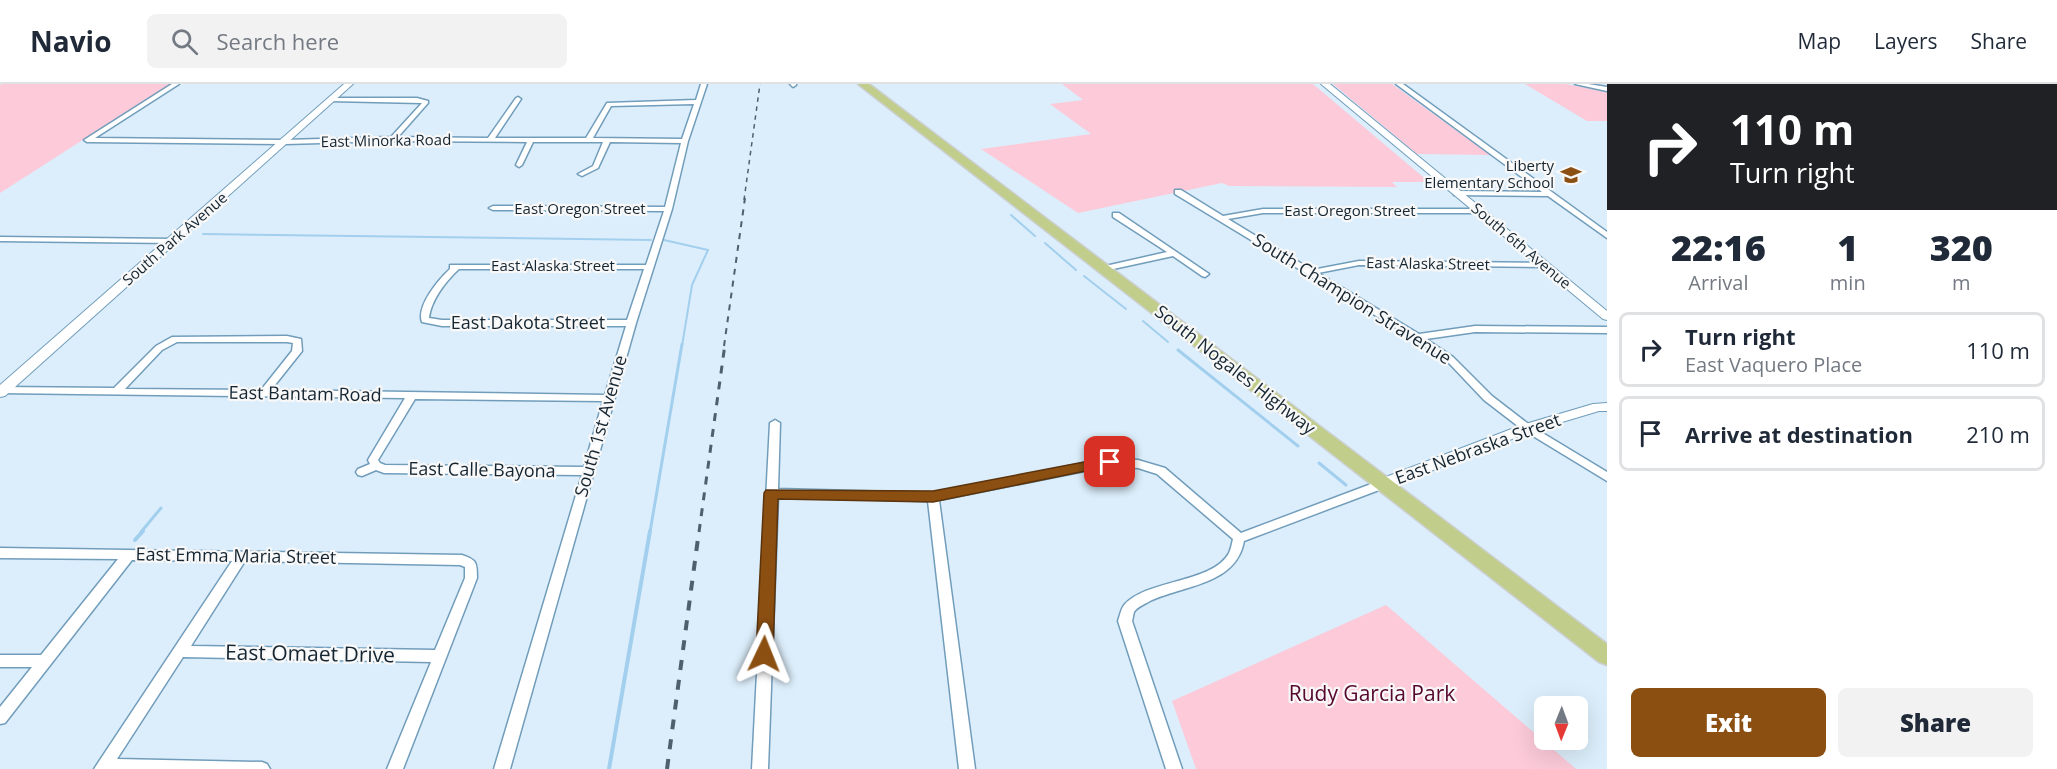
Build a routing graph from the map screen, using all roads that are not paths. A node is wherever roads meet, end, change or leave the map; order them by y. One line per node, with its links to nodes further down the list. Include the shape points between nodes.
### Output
1 (176, 84): 18 (street, East Minorka Road, via 87,140)
2 (349, 84): 10 (main road, South Park Avenue)
3 (705, 84): 11 (street, South 1st Avenue)
4 (863, 84): 35 (main road, South Nogales Highway)
5 (1325, 84): 22 (street, South 6th Avenue)
6 (1399, 84): 23 (street)
7 (1578, 84): 8 (street)
8 (1607, 89)
9 (518, 99): 13 (street)
10 (332, 100): 12 (street, via 427,101); 18 (main road, South Park Avenue)
11 (698, 102): 15 (street, via 610,102); 17 (street, South 1st Avenue)
12 (393, 139): 13 (street, East Minorka Road); 18 (street, East Minorka Road)
13 (490, 140): 14 (street, East Minorka Road)
14 (531, 141): 15 (street, East Minorka Road); 19 (street)
15 (588, 141): 16 (street, East Minorka Road)
16 (607, 141): 17 (street, East Minorka Road); 20 (street, via 596,167)
17 (685, 141): 25 (street, South 1st Avenue)
18 (285, 142): 31 (main road, South Park Avenue)
19 (519, 165)
20 (582, 174)
21 (1178, 192): 28 (street, South Champion Stravenue)
22 (1456, 193): 23 (street); 26 (street, South 6th Avenue)
23 (1550, 194): 29 (street)
24 (493, 208): 25 (street, East Oregon Street)
25 (668, 209): 34 (street, South 1st Avenue)
26 (1479, 212): 28 (street, East Oregon Street, via 1263,211); 33 (street, South 6th Avenue)
27 (1116, 215): 32 (street)
28 (1223, 218): 36 (street, South Champion Stravenue)
29 (1607, 236)
30 (0, 239): 31 (street)
31 (173, 241): 43 (main road, South Park Avenue)
32 (1174, 253): 35 (street); 37 (street)
33 (1544, 265): 36 (street, East Alaska Street, via 1359,263); 38 (street, South 6th Avenue)
34 (650, 267): 39 (street, East Alaska Street, via 455,268 447,275); 40 (street, South 1st Avenue)
35 (1104, 269): 55 (main road, South Nogales Highway)
36 (1313, 272): 42 (street, South Champion Stravenue)
37 (1205, 274)
38 (1607, 317)
39 (422, 322): 40 (street, East Dakota Street)
40 (631, 323): 47 (street, South 1st Avenue)
41 (1607, 330): 42 (street, via 1474,329)
42 (1417, 337): 50 (street, South Champion Stravenue, via 1450,359 1488,398)
43 (1, 391): 44 (street, East Bantam Road)
44 (116, 392): 45 (street, East Bantam Road); 45 (street, via 171,339 302,341)
45 (264, 394): 46 (street, East Bantam Road)
46 (411, 396): 47 (street, East Bantam Road); 51 (street, via 373,460)
47 (609, 398): 52 (street, South 1st Avenue)
48 (1607, 407): 50 (street, East Nebraska Street)
49 (775, 423): 56 (street)
50 (1527, 428): 54 (street, South Champion Stravenue); 55 (street, East Nebraska Street)
51 (376, 466): 52 (street, East Calle Bayona); 53 (street)
52 (588, 471): 71 (street, South 1st Avenue)
53 (362, 472)
54 (1607, 477)
55 (1383, 484): 58 (street); 64 (main road, South Nogales Highway)
56 (771, 493): 57 (street); 72 (street)
57 (933, 497): 58 (street, via 1110,462 1138,464 1161,471); 73 (street)
58 (1239, 538): 74 (street, via 1234,557 1215,572 1134,603 1127,612 1127,627)
59 (0, 553): 60 (street, East Emma Maria Street)
60 (129, 554): 61 (street, East Emma Maria Street); 66 (street)
61 (242, 556): 62 (street); 63 (street, East Emma Maria Street, via 462,560 471,565 471,578)
62 (179, 651): 63 (street, East Omaet Drive); 68 (street)
63 (440, 656): 70 (street)
64 (1607, 656)
65 (0, 661): 66 (street)
66 (45, 661): 67 (street)
67 (0, 718)
68 (104, 767): 69 (street)
69 (262, 769)
70 (395, 769)
71 (502, 769)
72 (760, 769)
73 (967, 769)
74 (1174, 769)

